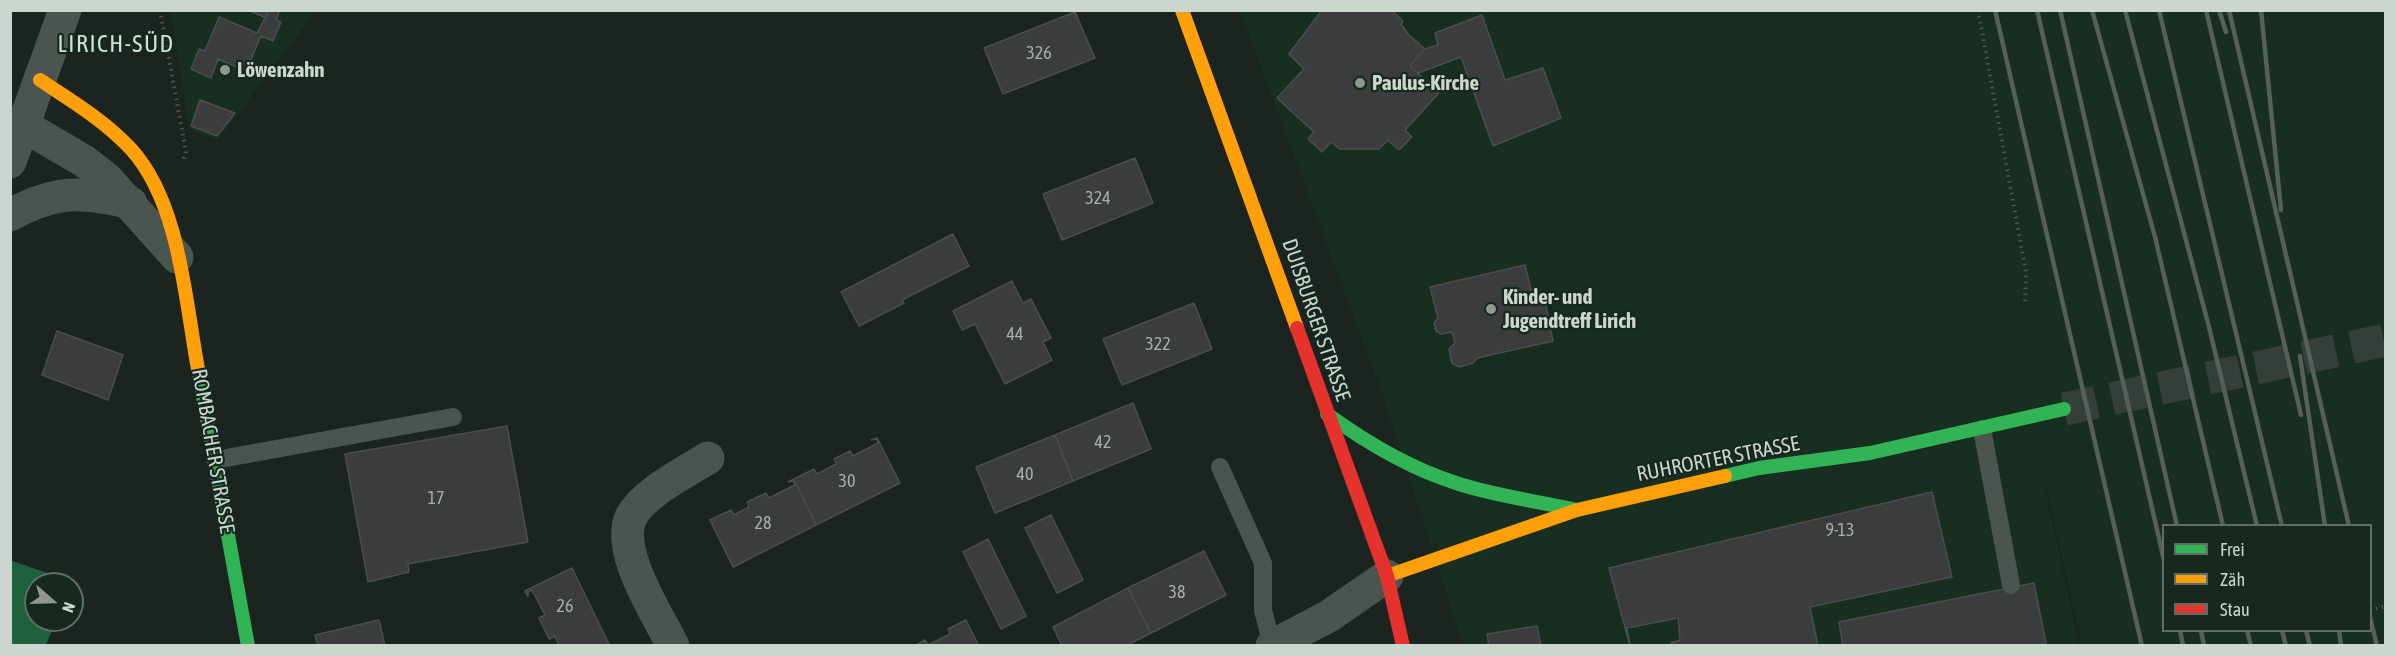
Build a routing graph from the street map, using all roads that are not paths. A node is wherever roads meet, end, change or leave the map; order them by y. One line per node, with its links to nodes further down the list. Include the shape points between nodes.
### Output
1 (65, 10): 3 (street)
2 (1182, 10): 10 (main road, DUISBURGER STRASSE)
3 (40, 80): 4 (street); 6 (main road, ROMBACHER STRASSE, via 104,123 143,165)
4 (24, 126): 5 (street); 6 (street, ROMBACHER STRASSE, via 107,179)
5 (10, 162)
6 (142, 193): 7 (street, via 53,196); 8 (street, ROMBACHER STRASSE)
7 (10, 215)
8 (177, 257): 14 (main road, ROMBACHER STRASSE)
9 (2064, 410): 12 (main road, RUHRORTER STRASSE)
10 (1327, 414): 16 (main road, via 1360,439 1457,483); 17 (main road, DUISBURGER STRASSE)
11 (453, 417): 14 (lane)
12 (1982, 429): 16 (main road, RUHRORTER STRASSE, via 1870,453 1759,468); 18 (lane)
13 (708, 458): 20 (street, via 666,484 632,517 628,537 631,561)
14 (214, 460): 19 (main road, ROMBACHER STRASSE)
15 (1220, 467): 21 (lane, via 1263,563 1263,610)
16 (1577, 510): 17 (main road, RUHRORTER STRASSE)
17 (1388, 576): 21 (street, via 1329,616); 22 (main road, DUISBURGER STRASSE)
18 (2011, 585)
19 (248, 645)
20 (673, 645)
21 (1272, 645)
22 (1403, 645)

